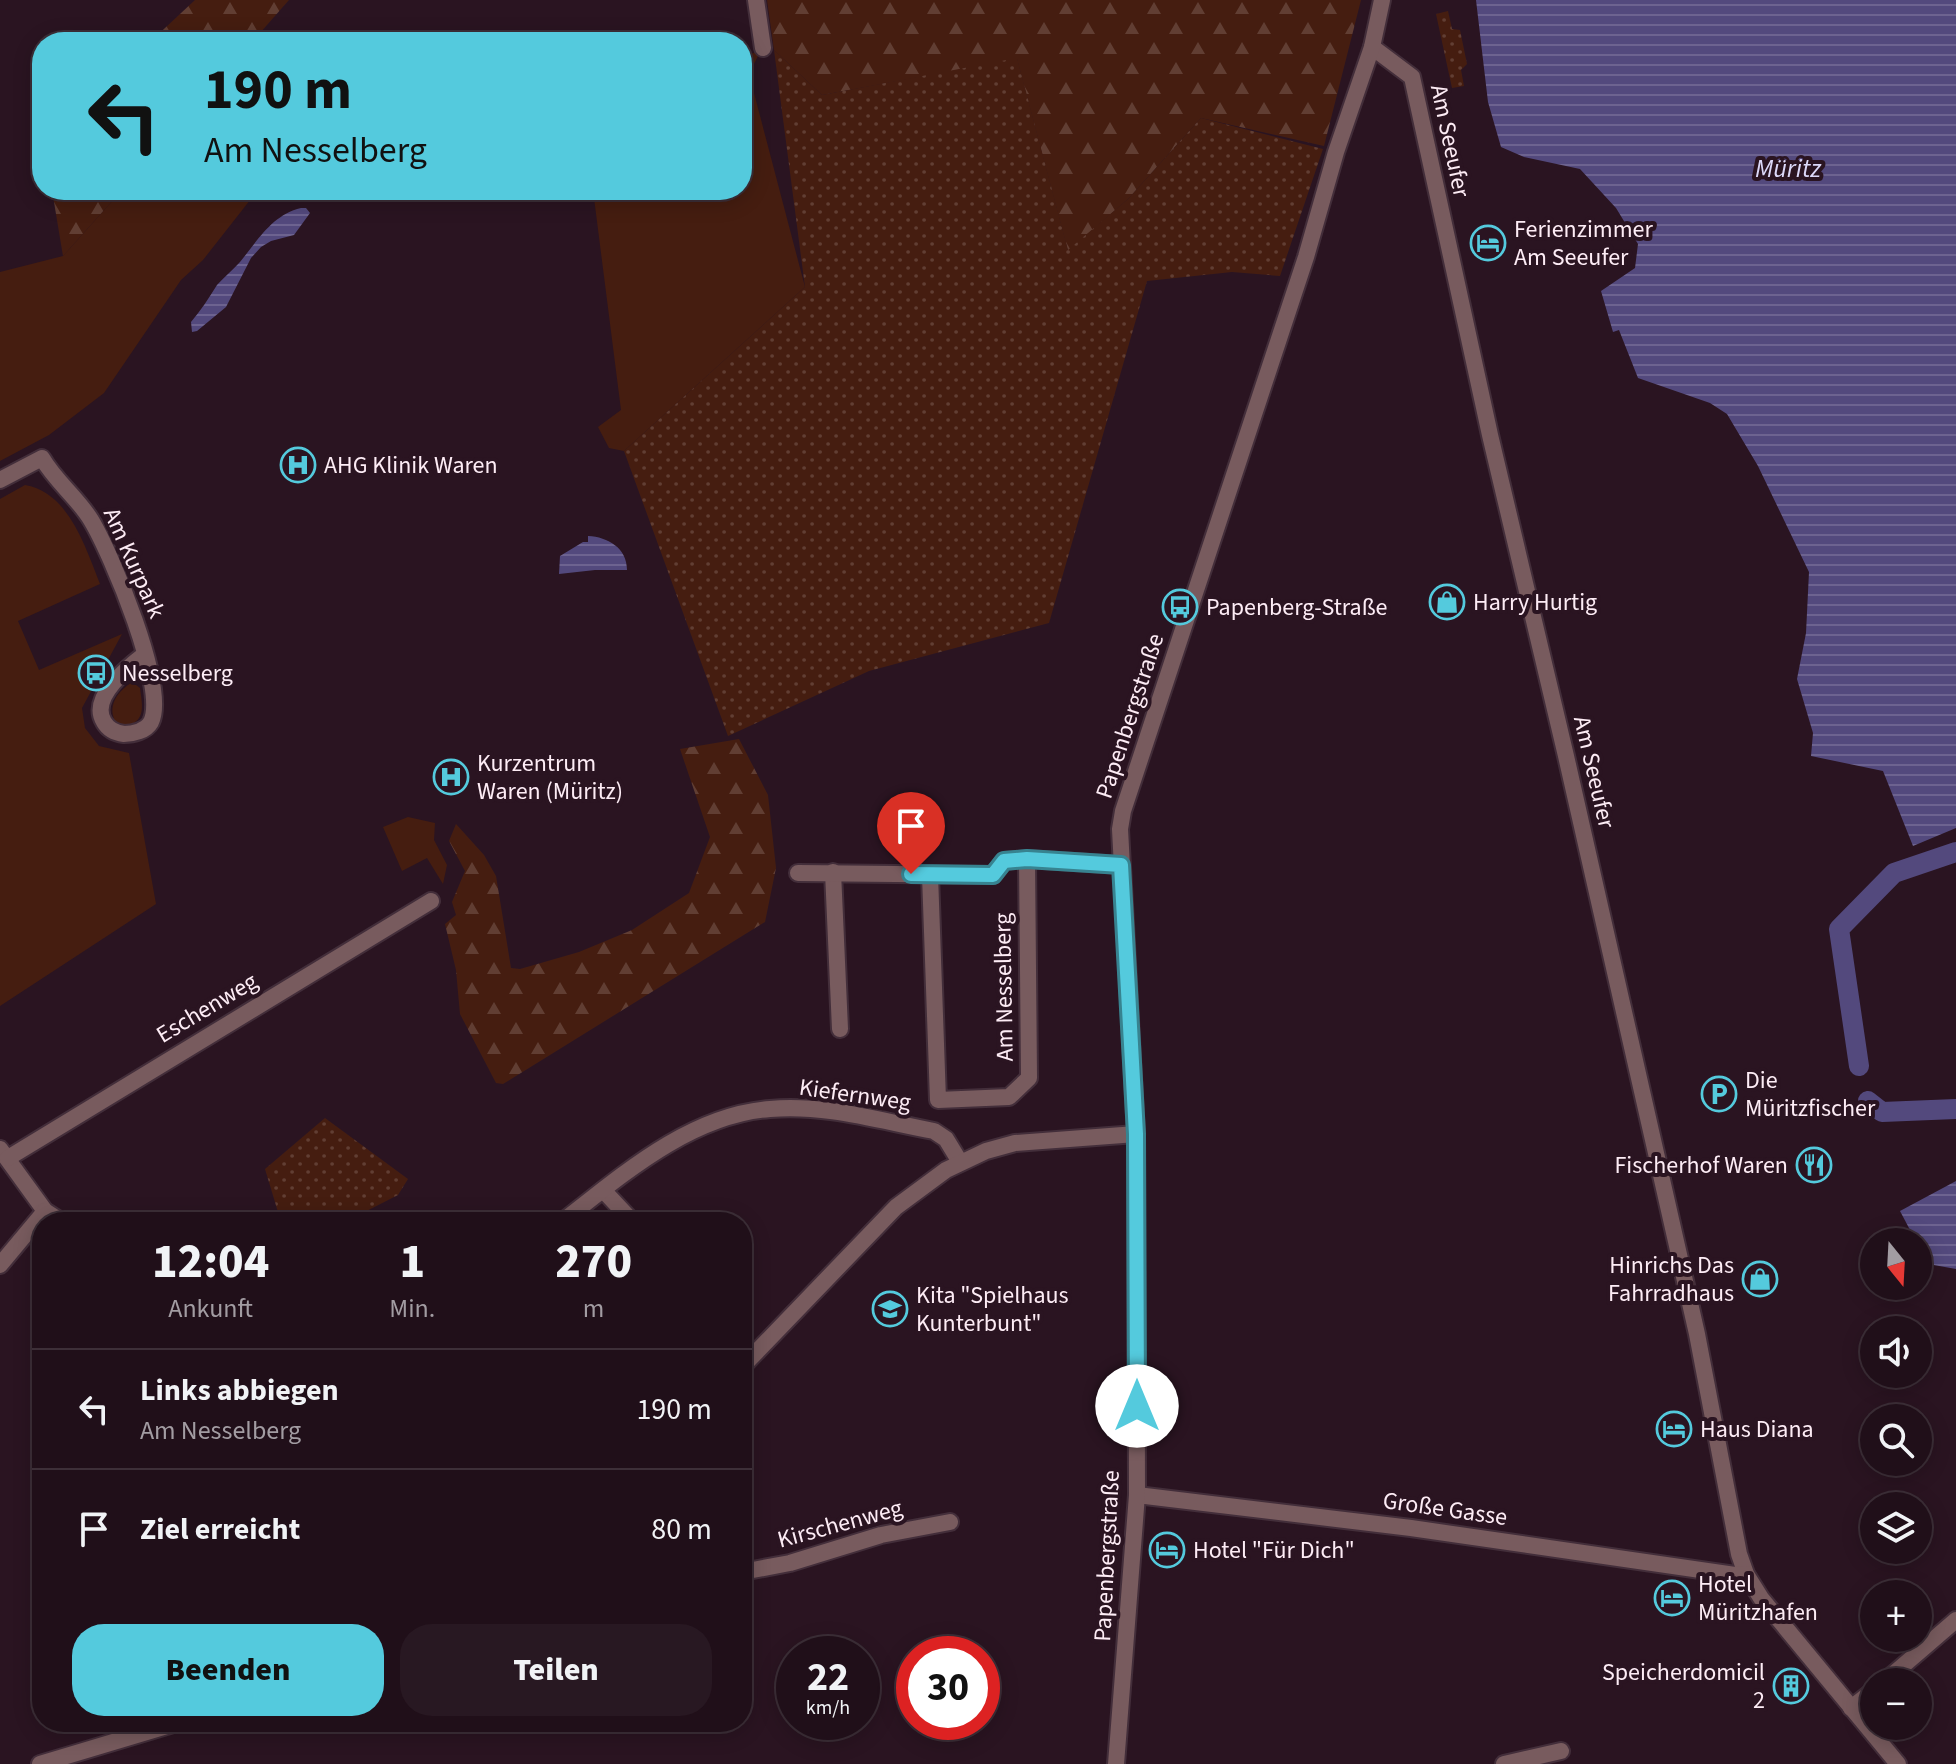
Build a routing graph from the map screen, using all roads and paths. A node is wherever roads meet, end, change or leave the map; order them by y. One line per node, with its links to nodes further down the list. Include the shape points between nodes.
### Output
1 (756, 0): 4 (street)
2 (1382, 0): 3 (street)
3 (1372, 47): 8 (street, Papenbergstraße, via 1123,811); 27 (street, Am Seeufer, via 1412,77 1697,1334)
4 (763, 48)
5 (0, 480): 6 (street, Am Kurpark, via 42,458 73,494 92,521 139,626)
6 (145, 654): 6 (street, Am Kurpark, via 101,705 102,719 121,734 144,730 150,723 154,708)
7 (1027, 859): 8 (street); 11 (street, via 1004,861 993,875); 11 (street, Am Nesselberg, via 1029,1078 1009,1097 938,1100)
8 (1121, 865): 14 (street, Papenbergstraße)
9 (833, 872): 10 (street); 11 (street); 13 (street)
10 (798, 873)
11 (930, 875)
12 (431, 901): 15 (street, Eschenweg)
13 (840, 1029)
14 (1136, 1134): 16 (street, via 1015,1143); 24 (street, Papenbergstraße)
15 (4, 1153): 18 (street)
16 (960, 1162): 17 (street, Kiefernweg, via 946,1139 934,1131 842,1112 771,1108 697,1129); 23 (street, via 896,1207)
17 (603, 1190): 19 (street, Kiefernweg); 20 (street)
18 (45, 1211)
19 (575, 1212)
20 (624, 1212)
21 (32, 1227): 22 (street)
22 (0, 1265)
23 (752, 1357)
24 (1137, 1495): 27 (street, Große Gasse); 35 (street, Papenbergstraße)
25 (950, 1522): 26 (street, Kirschenweg)
26 (752, 1570)
27 (1746, 1574): 31 (street, Am Seeufer)
28 (1956, 1620): 29 (street)
29 (1900, 1668)
30 (1860, 1701): 31 (street)
31 (1851, 1708): 37 (street, Am Seeufer)
32 (147, 1732): 34 (street)
33 (1561, 1751): 36 (street)
34 (40, 1764)
35 (1116, 1764)
36 (1504, 1764)
37 (1898, 1764)

